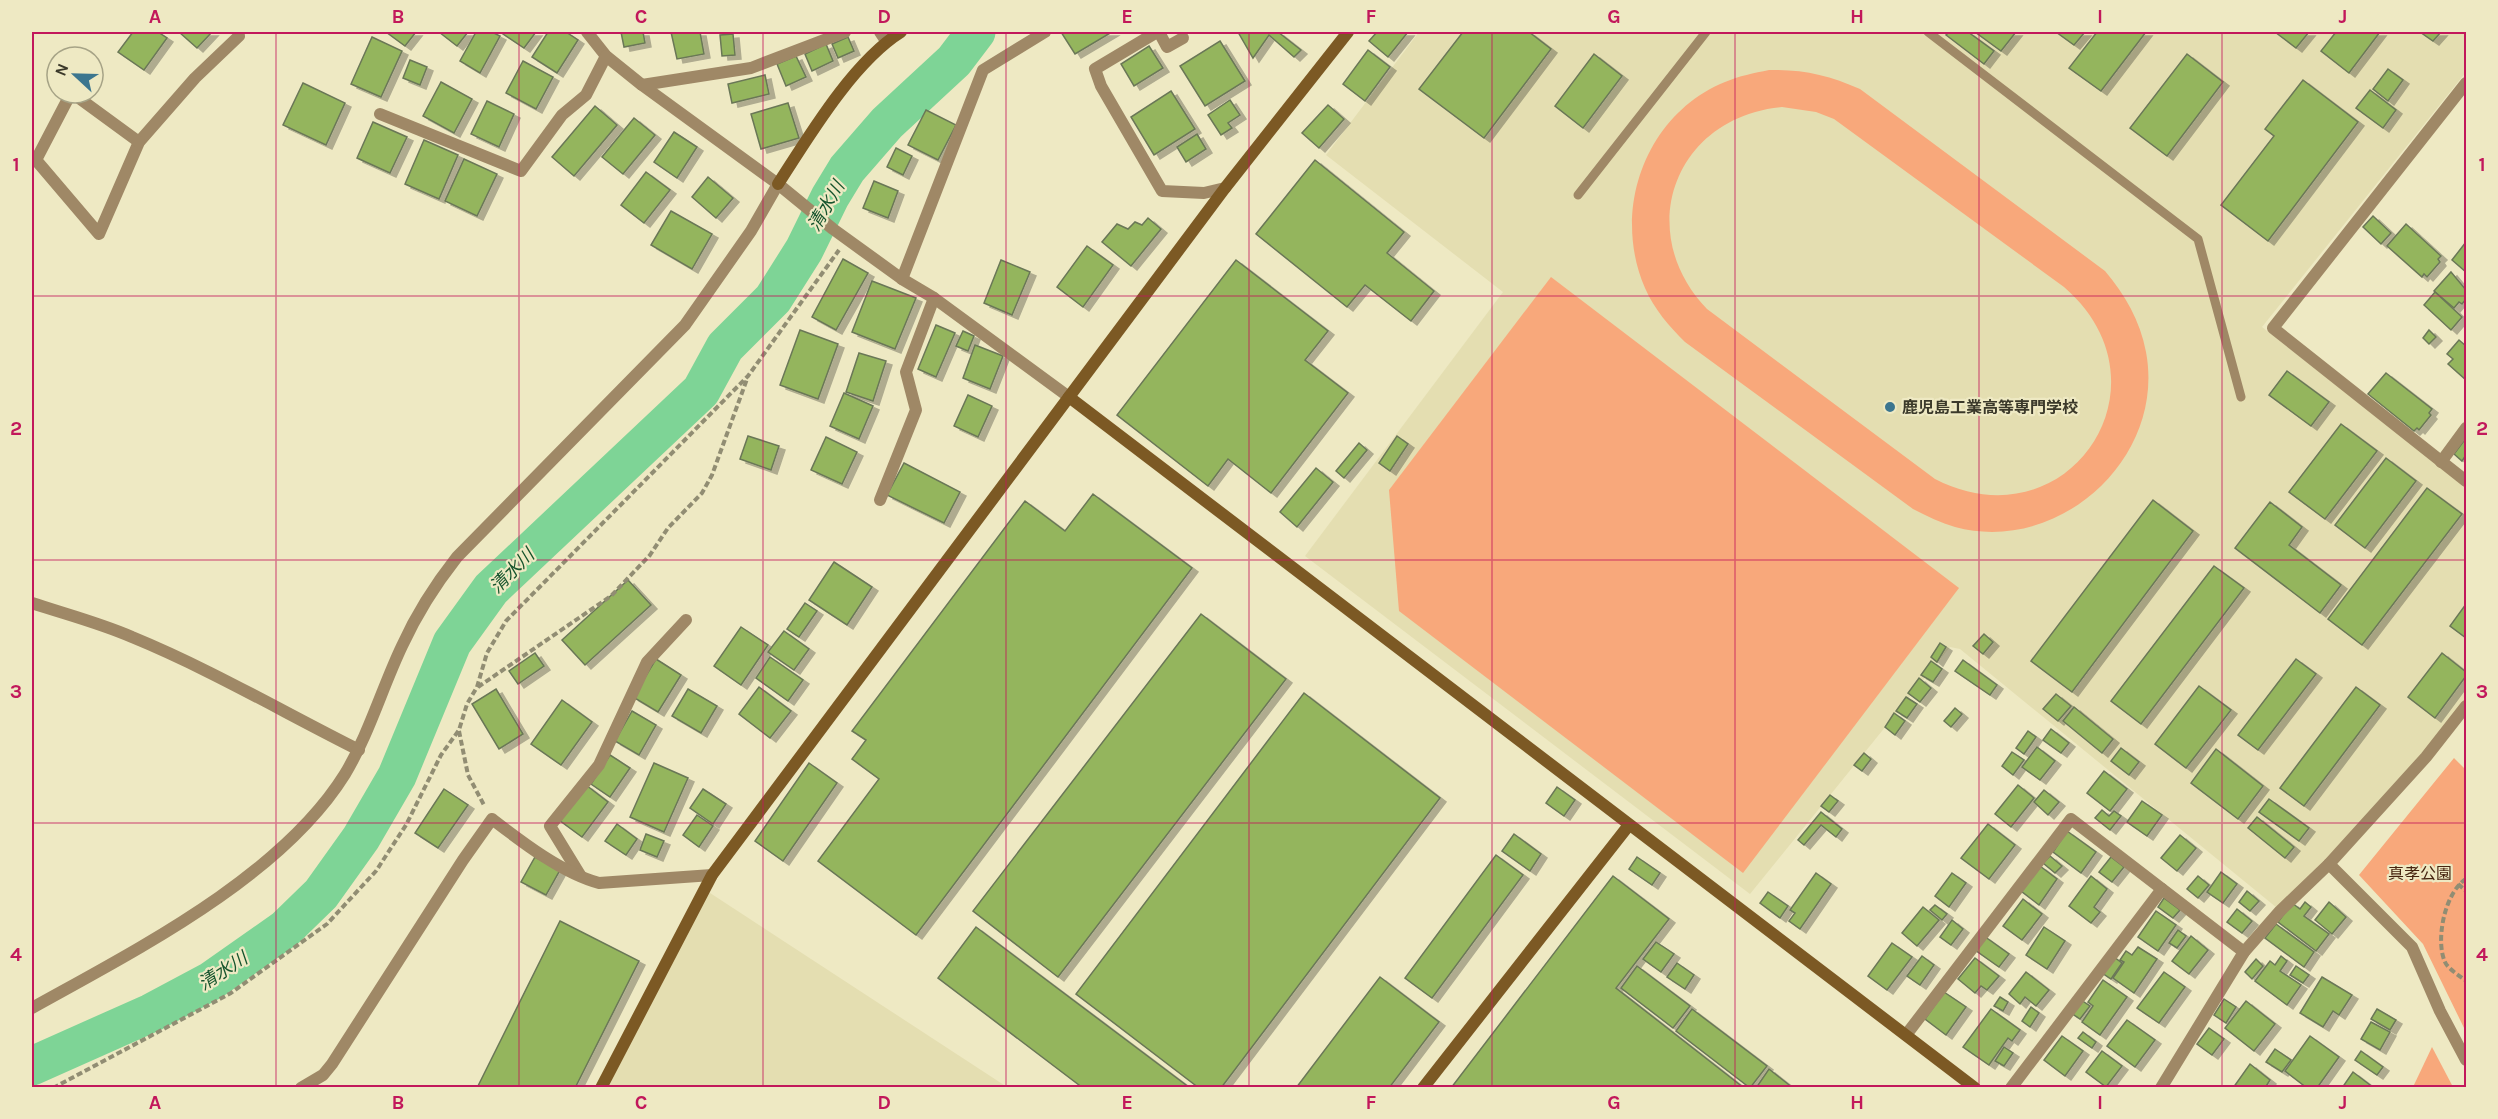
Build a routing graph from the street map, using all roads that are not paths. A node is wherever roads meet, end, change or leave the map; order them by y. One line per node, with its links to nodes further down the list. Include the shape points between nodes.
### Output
1 (238, 32): 18 (street, via 239,36 195,78)
2 (587, 32): 12 (street)
3 (845, 32): 14 (street, via 752,68)
4 (901, 32): 10 (street)
5 (1045, 32): 22 (street, via 983,70)
6 (1158, 32): 11 (street, via 1167,47); 20 (street, via 1095,69 1101,86 1162,191 1204,193)
7 (1348, 32): 20 (street)
8 (1706, 32): 21 (lane)
9 (1928, 32): 25 (lane, via 2198,239)
10 (883, 36): 19 (street)
11 (1183, 38)
12 (606, 56): 14 (street); 17 (street, via 586,95 562,115 521,171)
13 (2466, 83): 27 (street, via 2273,328)
14 (642, 85): 19 (street)
15 (66, 105): 18 (street, via 36,160 99,234)
16 (88, 105): 18 (street)
17 (380, 114)
18 (139, 142)
19 (778, 184): 22 (street); 33 (street, via 751,231 685,325 457,557 433,588 401,646)
20 (1225, 188): 24 (street)
21 (1578, 195)
22 (902, 279): 23 (street)
23 (934, 298): 24 (street); 29 (street, via 906,372 916,410)
24 (1069, 397): 34 (street); 36 (street)
25 (2241, 397)
26 (2466, 428): 27 (street)
27 (2441, 462): 28 (street)
28 (2466, 481)
29 (880, 500)
30 (32, 603): 33 (street, via 130,636 220,676)
31 (686, 620): 37 (street, via 647,662 599,765 550,826)
32 (2466, 706): 35 (street, via 2426,757)
33 (359, 750): 40 (street, via 325,801 272,856 189,918)
34 (1629, 825): 41 (street); 45 (street)
35 (2329, 864): 39 (street); 42 (street, via 2412,948)
36 (712, 875): 37 (street, via 598,883); 44 (street)
37 (583, 878): 43 (street, via 492,819 332,1064 323,1075)
38 (2162, 889): 39 (street); 41 (street, via 2071,819); 47 (street)
39 (2244, 952): 48 (street)
40 (32, 1008)
41 (1906, 1035): 46 (street)
42 (2466, 1060)
43 (301, 1088)
44 (601, 1088)
45 (1423, 1088)
46 (1975, 1088)
47 (2011, 1088)
48 (2161, 1088)

